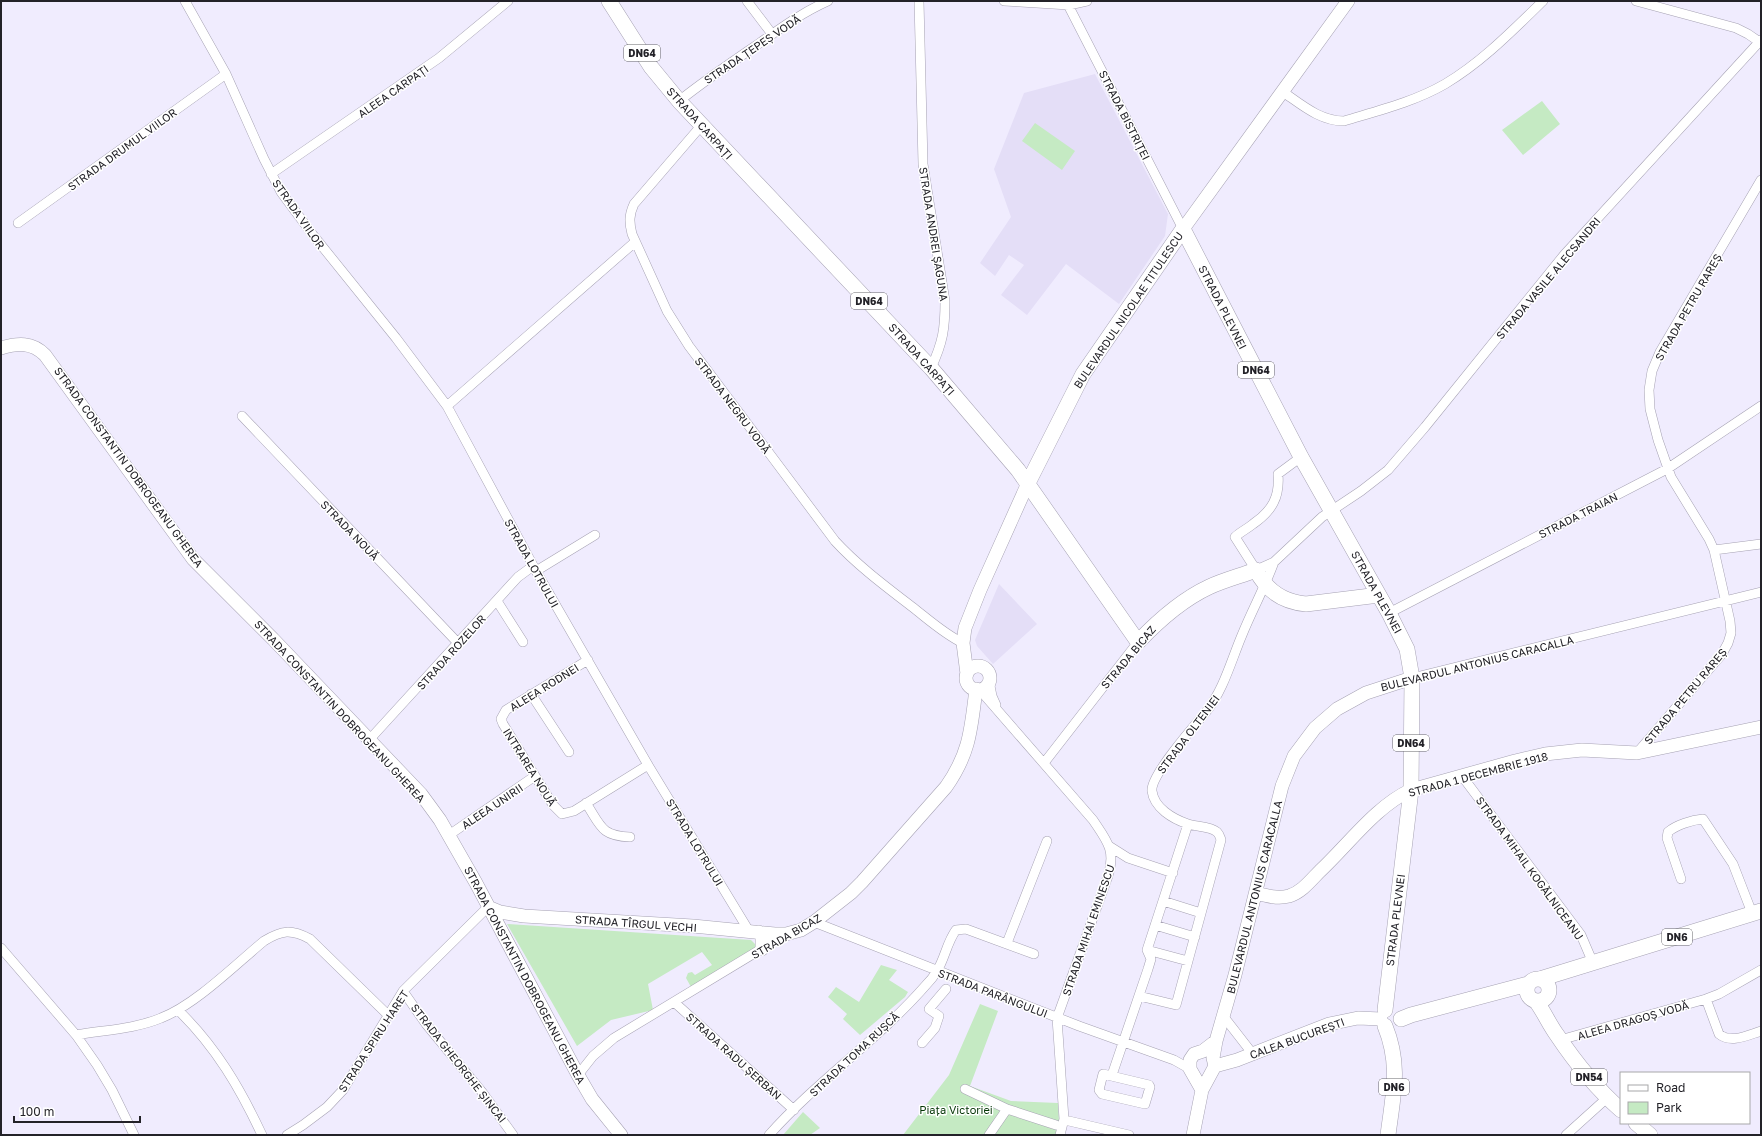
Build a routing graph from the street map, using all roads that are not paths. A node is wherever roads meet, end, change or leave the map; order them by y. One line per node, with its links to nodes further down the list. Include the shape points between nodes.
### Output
1 (185, 1): 16 (street, STRADA VIILOR)
2 (508, 1): 20 (street, ALEEA CARPAȚI, via 439,58)
3 (610, 1): 18 (main road, STRADA CARPAȚI / DN64, via 651,66)
4 (747, 1): 14 (street)
5 (828, 1): 14 (street, STRADA ȚEPEȘ VODĂ, via 812,8)
6 (919, 1): 26 (street, STRADA ANDREI ȘAGUNA, via 923,164 945,301 943,338)
7 (1004, 1): 12 (street)
8 (1087, 1): 12 (street)
9 (1348, 1): 17 (main road, BULEVARDUL NICOLAE TITULESCU)
10 (1543, 1): 17 (street, via 1488,54 1465,71 1444,84 1403,102 1344,121 1334,121 1317,115)
11 (1636, 1): 13 (street)
12 (1068, 3): 23 (street, STRADA BISTRIȚEI)
13 (1651, 3): 15 (street, via 1736,28)
14 (772, 34): 18 (street, STRADA ȚEPEȘ VODĂ)
15 (1760, 41): 33 (street, STRADA VASILE ALECSANDRI, via 1564,254 1388,470)
16 (226, 74): 20 (street, STRADA VIILOR); 22 (street, STRADA DRUMUL VIILOR)
17 (1283, 92): 23 (main road, BULEVARDUL NICOLAE TITULESCU)
18 (679, 101): 19 (main road, STRADA CARPAȚI / DN64)
19 (701, 126): 24 (street, STRADA NEGRU VODĂ, via 634,204 629,214 629,224); 26 (main road, STRADA CARPAȚI / DN64)
20 (271, 174): 27 (street, STRADA VIILOR, via 291,207)
21 (1761, 180): 31 (street, STRADA PETRU RAREȘ, via 1660,352 1652,371 1650,409)
22 (18, 223)
23 (1183, 229): 30 (main road, STRADA PLEVNEI / DN64); 32 (main road, BULEVARDUL NICOLAE TITULESCU, via 1083,374)
24 (635, 242): 27 (street); 49 (street, STRADA NEGRU VODĂ, via 676,326 835,541 875,578)
25 (1, 348): 60 (main road, STRADA CONSTANTIN DOBROGEANU GHEREA, via 18,344 30,345 45,355 193,559)
26 (930, 368): 32 (main road, STRADA CARPAȚI / DN64)
27 (447, 406): 38 (street, STRADA LOTRULUI)
28 (1761, 406): 31 (street, STRADA TRAIAN)
29 (242, 416): 48 (street, STRADA NOUĂ)
30 (1301, 457): 33 (main road, STRADA PLEVNEI / DN64); 39 (street, via 1278,474 1277,497 1270,508 1254,524 1235,537)
31 (1667, 469): 36 (street, STRADA PETRU RAREȘ); 45 (street, STRADA TRAIAN)
32 (1028, 483): 47 (main road, STRADA CARPAȚI); 49 (main road, BULEVARDUL NICOLAE TITULESCU, via 965,628)
33 (1331, 510): 37 (street, STRADA BICAZ); 42 (main road, STRADA PLEVNEI / DN64)
34 (595, 535): 38 (street, STRADA ROZELOR)
35 (1761, 544): 36 (street)
36 (1714, 550): 44 (street, STRADA PETRU RAREȘ)
37 (1274, 562): 39 (street, STRADA BICAZ); 40 (street, STRADA OLTENIEI)
38 (534, 569): 43 (street, STRADA ROZELOR, via 518,577); 50 (street, STRADA LOTRULUI)
39 (1256, 570): 40 (main road); 47 (main road, STRADA BICAZ, via 1208,587 1152,627)
40 (1265, 586): 42 (main road, via 1288,601 1306,604); 69 (street, STRADA OLTENIEI, via 1242,634 1218,696 1160,771 1152,786 1154,798 1160,807 1168,815)
41 (1761, 592): 44 (street, BULEVARDUL ANTONIUS CARACALLA)
42 (1379, 595): 45 (main road, STRADA PLEVNEI / DN64)
43 (497, 601): 46 (street); 48 (street, STRADA ROZELOR)
44 (1725, 601): 53 (street, BULEVARDUL ANTONIUS CARACALLA); 62 (street, STRADA PETRU RAREȘ, via 1731,633 1728,643 1712,666)
45 (1389, 613): 53 (main road, STRADA PLEVNEI / DN64, via 1407,649)
46 (523, 642)
47 (1138, 642): 63 (street, STRADA BICAZ)
48 (458, 643): 60 (street, STRADA ROZELOR)
49 (964, 646): 51 (main road); 52 (main road, BULEVARDUL NICOLAE TITULESCU)
50 (588, 660): 56 (street, ALEEA RODNEI); 64 (street, STRADA LOTRULUI)
51 (980, 666): 52 (main road, via 972,668); 54 (main road, via 989,673)
52 (967, 674): 55 (main road, via 967,682 972,688)
53 (1412, 678): 67 (main road, STRADA PLEVNEI / DN64); 76 (main road, BULEVARDUL ANTONIUS CARACALLA, via 1380,687 1350,700 1326,717 1304,741 1294,756 1282,786)
54 (989, 681): 55 (main road, via 985,688); 57 (street, STRADA MIHAI EMINESCU, via 992,696)
55 (978, 689): 57 (street, STRADA MIHAI EMINESCU); 81 (main road, STRADA BICAZ, via 968,743 957,771 929,807 862,882)
56 (532, 694): 58 (street, ALEEA RODNEI, via 506,710); 61 (street)
57 (1001, 713): 63 (street, STRADA MIHAI EMINESCU)
58 (503, 715): 65 (street, INTRAREA NOUĂ, via 503,724)
59 (1761, 727): 62 (main road, STRADA 1 DECEMBRIE 1918)
60 (370, 739): 70 (main road, STRADA CONSTANTIN DOBROGEANU GHEREA, via 421,794)
61 (569, 752)
62 (1637, 753): 66 (main road, STRADA 1 DECEMBRIE 1918, via 1569,751 1529,758)
63 (1044, 763): 73 (street, STRADA MIHAI EMINESCU, via 1093,820)
64 (648, 766): 68 (street, INTRAREA NOUĂ); 83 (street, STRADA LOTRULUI)
65 (535, 776): 68 (street, INTRAREA NOUĂ, via 553,805 562,814 569,813); 70 (street, ALEEA UNIRII)
66 (1462, 776): 67 (main road, STRADA 1 DECEMBRIE 1918); 92 (street, STRADA MIHAIL KOGĂLNICEANU, via 1576,928 1586,943)
67 (1411, 790): 76 (main road, STRADA 1 DECEMBRIE 1918, via 1384,807 1298,892 1280,898); 104 (main road, STRADA PLEVNEI / DN64)
68 (586, 803): 71 (street, via 604,831 616,836)
69 (1188, 824): 74 (street); 80 (street, STRADA OLTENIEI, via 1214,830 1221,840)
70 (449, 835): 78 (main road, STRADA CONSTANTIN DOBROGEANU GHEREA)
71 (630, 837)
72 (1047, 841): 86 (street)
73 (1109, 846): 74 (street, via 1128,858); 105 (street, STRADA MIHAI EMINESCU, via 1112,863)
74 (1173, 873): 77 (street)
75 (1681, 879): 79 (street, via 1667,838 1668,832 1703,820 1733,864)
76 (1256, 893): 103 (main road, BULEVARDUL ANTONIUS CARACALLA)
77 (1163, 901): 80 (street); 82 (street)
78 (488, 907): 83 (main road, STRADA TÎRGUL VECHI, via 524,916); 97 (street, STRADA SPIRU HARET); 115 (main road, STRADA CONSTANTIN DOBROGEANU GHEREA)
79 (1756, 912): 92 (main road, DN6)
80 (1201, 913): 85 (street)
81 (814, 922): 84 (main road, STRADA BICAZ, via 801,930); 94 (street, STRADA PARÂNGULUI)
82 (1155, 926): 85 (street); 89 (street)
83 (754, 932): 84 (main road, STRADA TÎRGUL VECHI); 88 (main road, via 762,937)
84 (786, 934): 88 (street, STRADA BICAZ)
85 (1194, 937): 91 (street)
86 (1007, 943): 90 (street); 94 (street, STRADA TOMA RUȘCĂ, via 966,929 956,930)
87 (1, 948): 107 (street)
88 (762, 949): 100 (street, STRADA BICAZ)
89 (1147, 950): 91 (street); 98 (street, via 1150,959)
90 (1034, 954)
91 (1188, 961): 98 (street, via 1176,1005)
92 (1593, 963): 96 (main road, DN6, via 1569,970 1557,980)
93 (1761, 970): 99 (street, ALEEA DRAGOȘ VODĂ)
94 (937, 972): 105 (street, STRADA PARÂNGULUI); 122 (street, STRADA TOMA RUȘCĂ, via 882,1030)
95 (946, 989): 109 (street, via 930,1008 939,1016 936,1028)
96 (1534, 990): 104 (main road, CALEA BUCUREȘTI); 108 (main road, DN54)
97 (403, 991): 102 (street, STRADA SPIRU HARET); 128 (street, STRADA GHEORGHE ȘINCAI)
98 (1139, 996): 110 (street)
99 (1706, 999): 106 (street, via 1719,1034 1724,1038 1730,1040); 108 (street, ALEEA DRAGOȘ VODĂ)
100 (674, 1002): 115 (street, STRADA BICAZ, via 604,1046); 122 (street, STRADA RADU ȘERBAN)
101 (178, 1010): 102 (street, via 264,941 287,931 299,933 310,939); 107 (street, via 161,1019 139,1025); 126 (street, via 195,1027 235,1080)
102 (388, 1016): 127 (street, STRADA SPIRU HARET, via 343,1090 327,1107)
103 (1224, 1017): 111 (street); 113 (main road, BULEVARDUL ANTONIUS CARACALLA)
104 (1392, 1017): 111 (main road, CALEA BUCUREȘTI, via 1342,1021); 136 (main road, DN6, via 1396,1071)
105 (1057, 1018): 110 (street, STRADA PARÂNGULUI); 132 (street, via 1064,1118)
106 (1761, 1031)
107 (76, 1035): 125 (street, via 109,1084)
108 (1560, 1040): 119 (main road, DN54)
109 (922, 1043)
110 (1123, 1043): 112 (street, STRADA PARÂNGULUI); 116 (street)
111 (1252, 1053): 113 (main road, CALEA BUCUREȘTI)
112 (1174, 1060): 113 (street); 114 (street, STRADA PARÂNGULUI)
113 (1207, 1061): 114 (main road, BULEVARDUL ANTONIUS CARACALLA, via 1190,1060); 114 (main road, via 1202,1078); 118 (main road, BULEVARDUL ANTONIUS CARACALLA)
114 (1192, 1072): 118 (main road)
115 (578, 1075): 129 (main road, STRADA CONSTANTIN DOBROGEANU GHEREA, via 592,1099)
116 (1112, 1075): 116 (street, via 1103,1074 1100,1092 1145,1104 1149,1085)
117 (965, 1089): 120 (street)
118 (1202, 1090): 135 (main road, BULEVARDUL ANTONIUS CARACALLA)
119 (1607, 1098): 121 (main road, DN54); 137 (street)
120 (1007, 1109): 124 (street); 131 (street)
121 (1620, 1109)
122 (794, 1110): 130 (street, STRADA TOMA RUȘCĂ)
123 (1637, 1124): 138 (main road)
124 (1056, 1125)
125 (134, 1135)
126 (262, 1135)
127 (287, 1135)
128 (513, 1135)
129 (621, 1135)
130 (770, 1135)
131 (989, 1135)
132 (1060, 1135)
133 (1113, 1135): 134 (street, via 1068,1125 1069,1121)
134 (1129, 1135)
135 (1193, 1135)
136 (1388, 1135)
137 (1566, 1135)
138 (1650, 1135)

